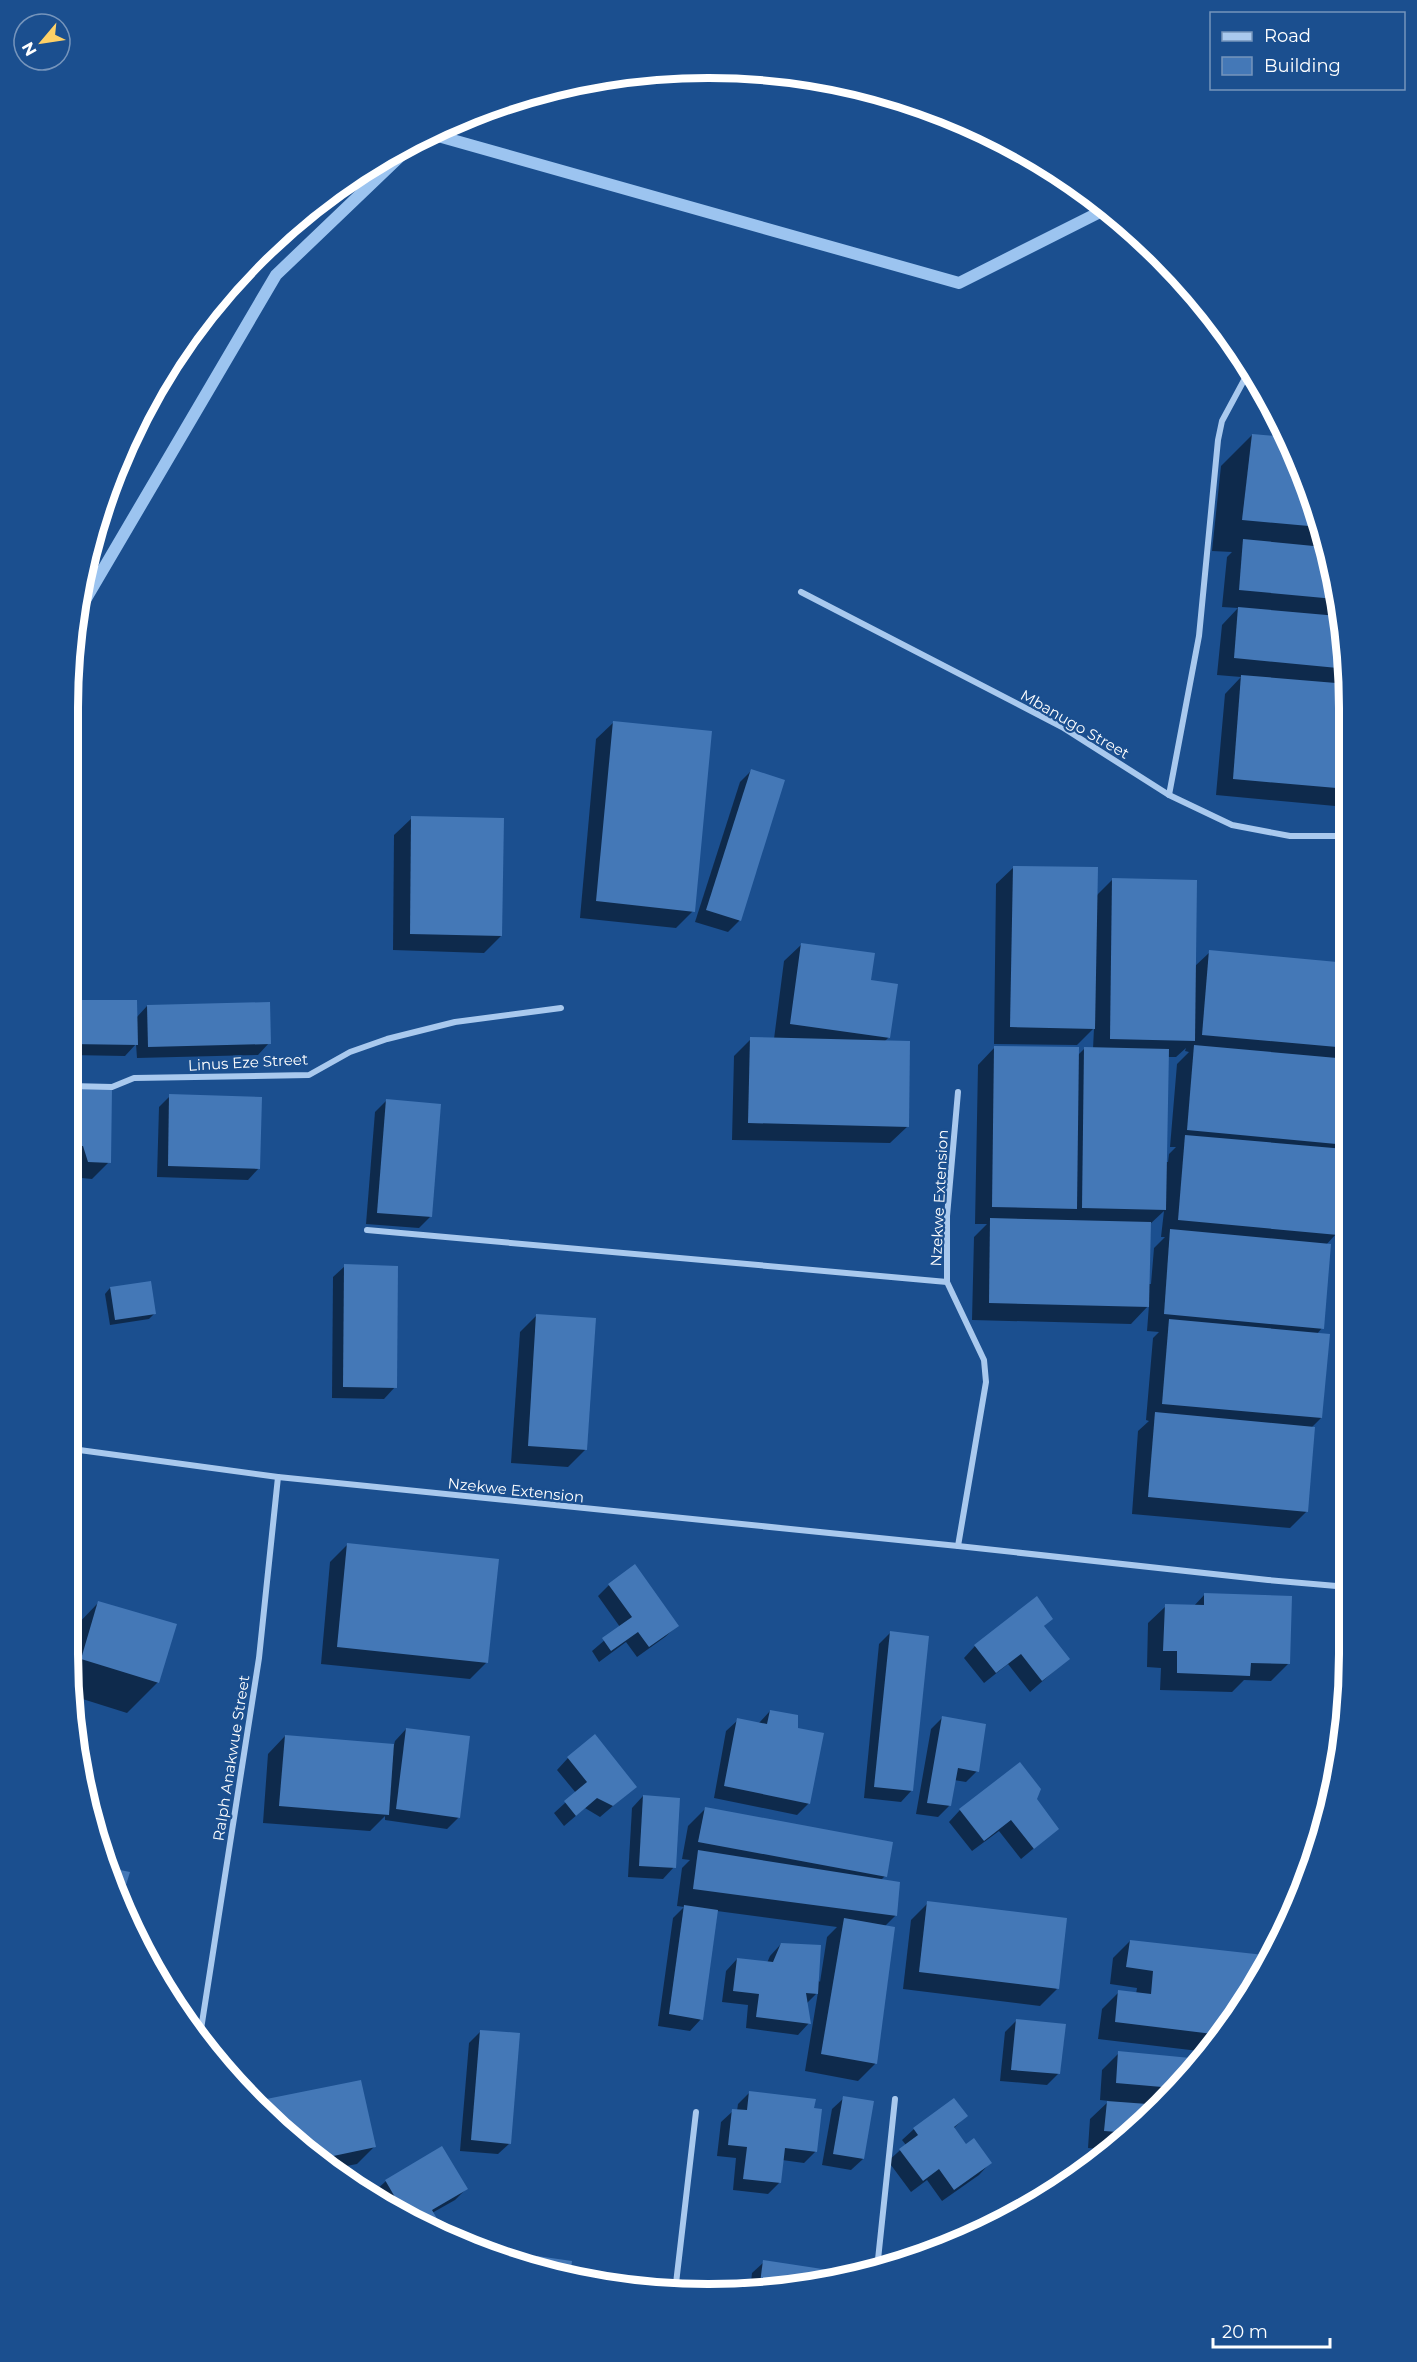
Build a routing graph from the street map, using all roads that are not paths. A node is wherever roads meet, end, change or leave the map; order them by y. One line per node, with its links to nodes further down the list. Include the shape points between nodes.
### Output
1 (1245, 378): 3 (street, via 1222,422 1218,440 1199,636)
2 (801, 592): 3 (street, Mbanugo Street, via 1062,727)
3 (1169, 795): 4 (street, Mbanugo Street, via 1232,825 1290,836)
4 (1339, 836)
5 (561, 1008): 6 (street, Linus Eze Street, via 455,1022 387,1039 350,1052 309,1075 134,1078 112,1087)
6 (78, 1086)
7 (958, 1092): 9 (street, Nzekwe Extension, via 947,1216)
8 (367, 1230): 9 (street)
9 (947, 1282): 12 (street, Nzekwe Extension, via 984,1360 986,1382)
10 (78, 1450): 11 (street, Nzekwe Extension)
11 (278, 1478): 12 (street, Nzekwe Extension); 14 (street, Ralph Anakwue Street, via 259,1658)
12 (958, 1546): 13 (street, Nzekwe Extension)
13 (1339, 1586)
14 (201, 2028)
15 (896, 2099): 17 (street)
16 (696, 2112): 18 (street)
17 (878, 2261)
18 (676, 2283)

